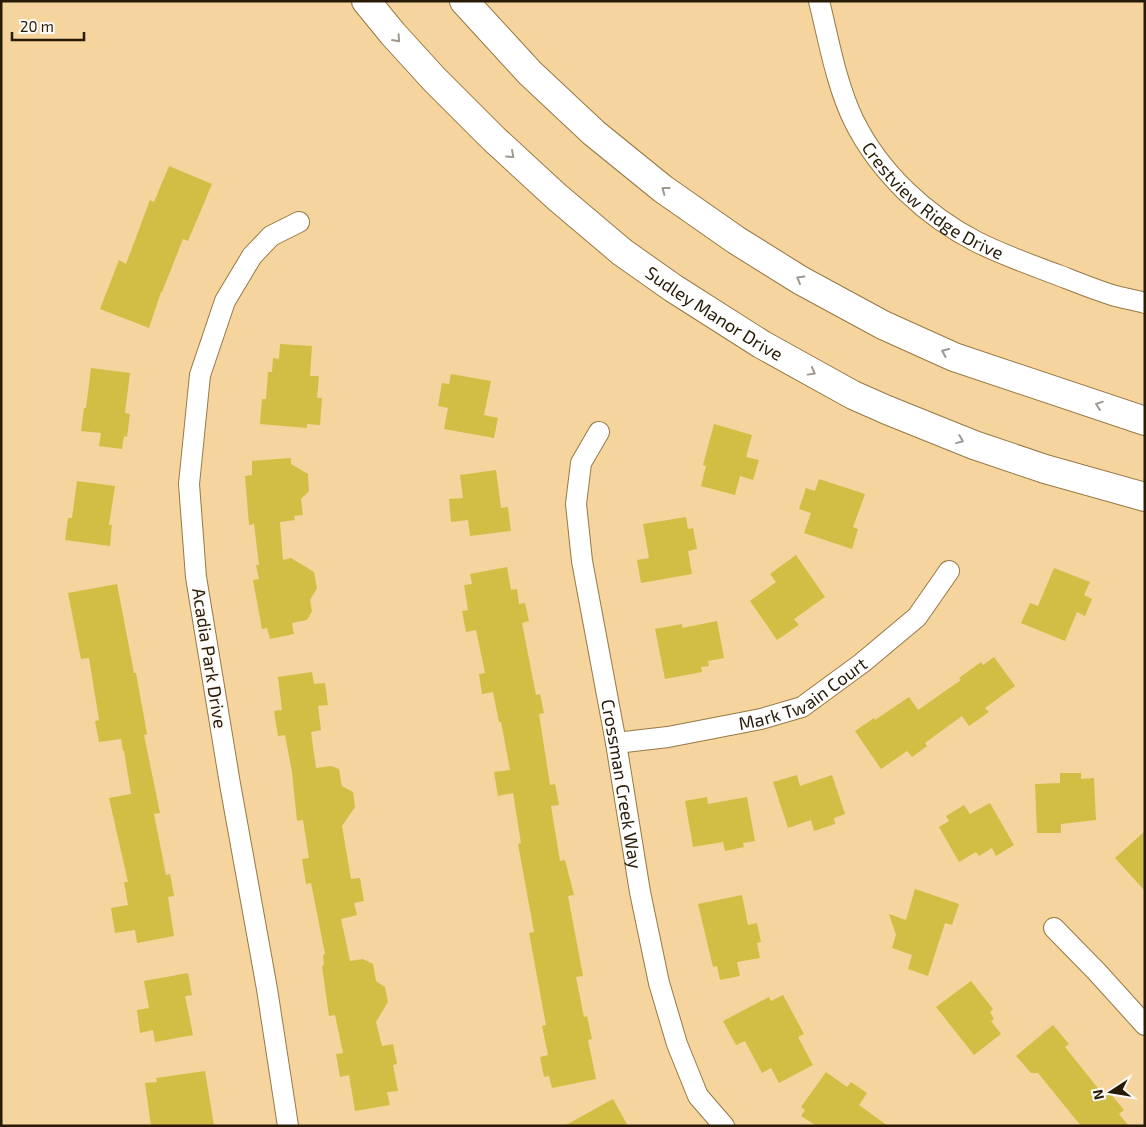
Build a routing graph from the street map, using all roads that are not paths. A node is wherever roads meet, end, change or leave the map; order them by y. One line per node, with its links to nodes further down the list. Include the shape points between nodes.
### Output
1 (366, 1): 8 (main road, Sudley Manor Drive, one-way to 8, via 434,79 557,197 622,252 753,339 852,395 965,442 1045,470)
2 (464, 1): 6 (main road, one-way to 2, via 954,357 883,325 800,280 663,189 594,133 530,73)
3 (819, 1): 5 (street, Crestview Ridge Drive, via 838,78 854,120 876,156 906,191 976,241 1112,295)
4 (299, 222): 13 (street, Acadia Park Drive, via 271,236 252,256 225,301 200,375 188,484 196,577)
5 (1145, 303)
6 (1145, 421)
7 (599, 432): 10 (street, Crossman Creek Way, via 581,463 576,504 582,561)
8 (1145, 497)
9 (949, 571): 10 (street, Mark Twain Court, via 917,617 802,707 705,730)
10 (616, 743): 14 (street, Crossman Creek Way, via 658,983 698,1096)
11 (1054, 928): 12 (street)
12 (1145, 1025)
13 (288, 1126)
14 (724, 1126)

